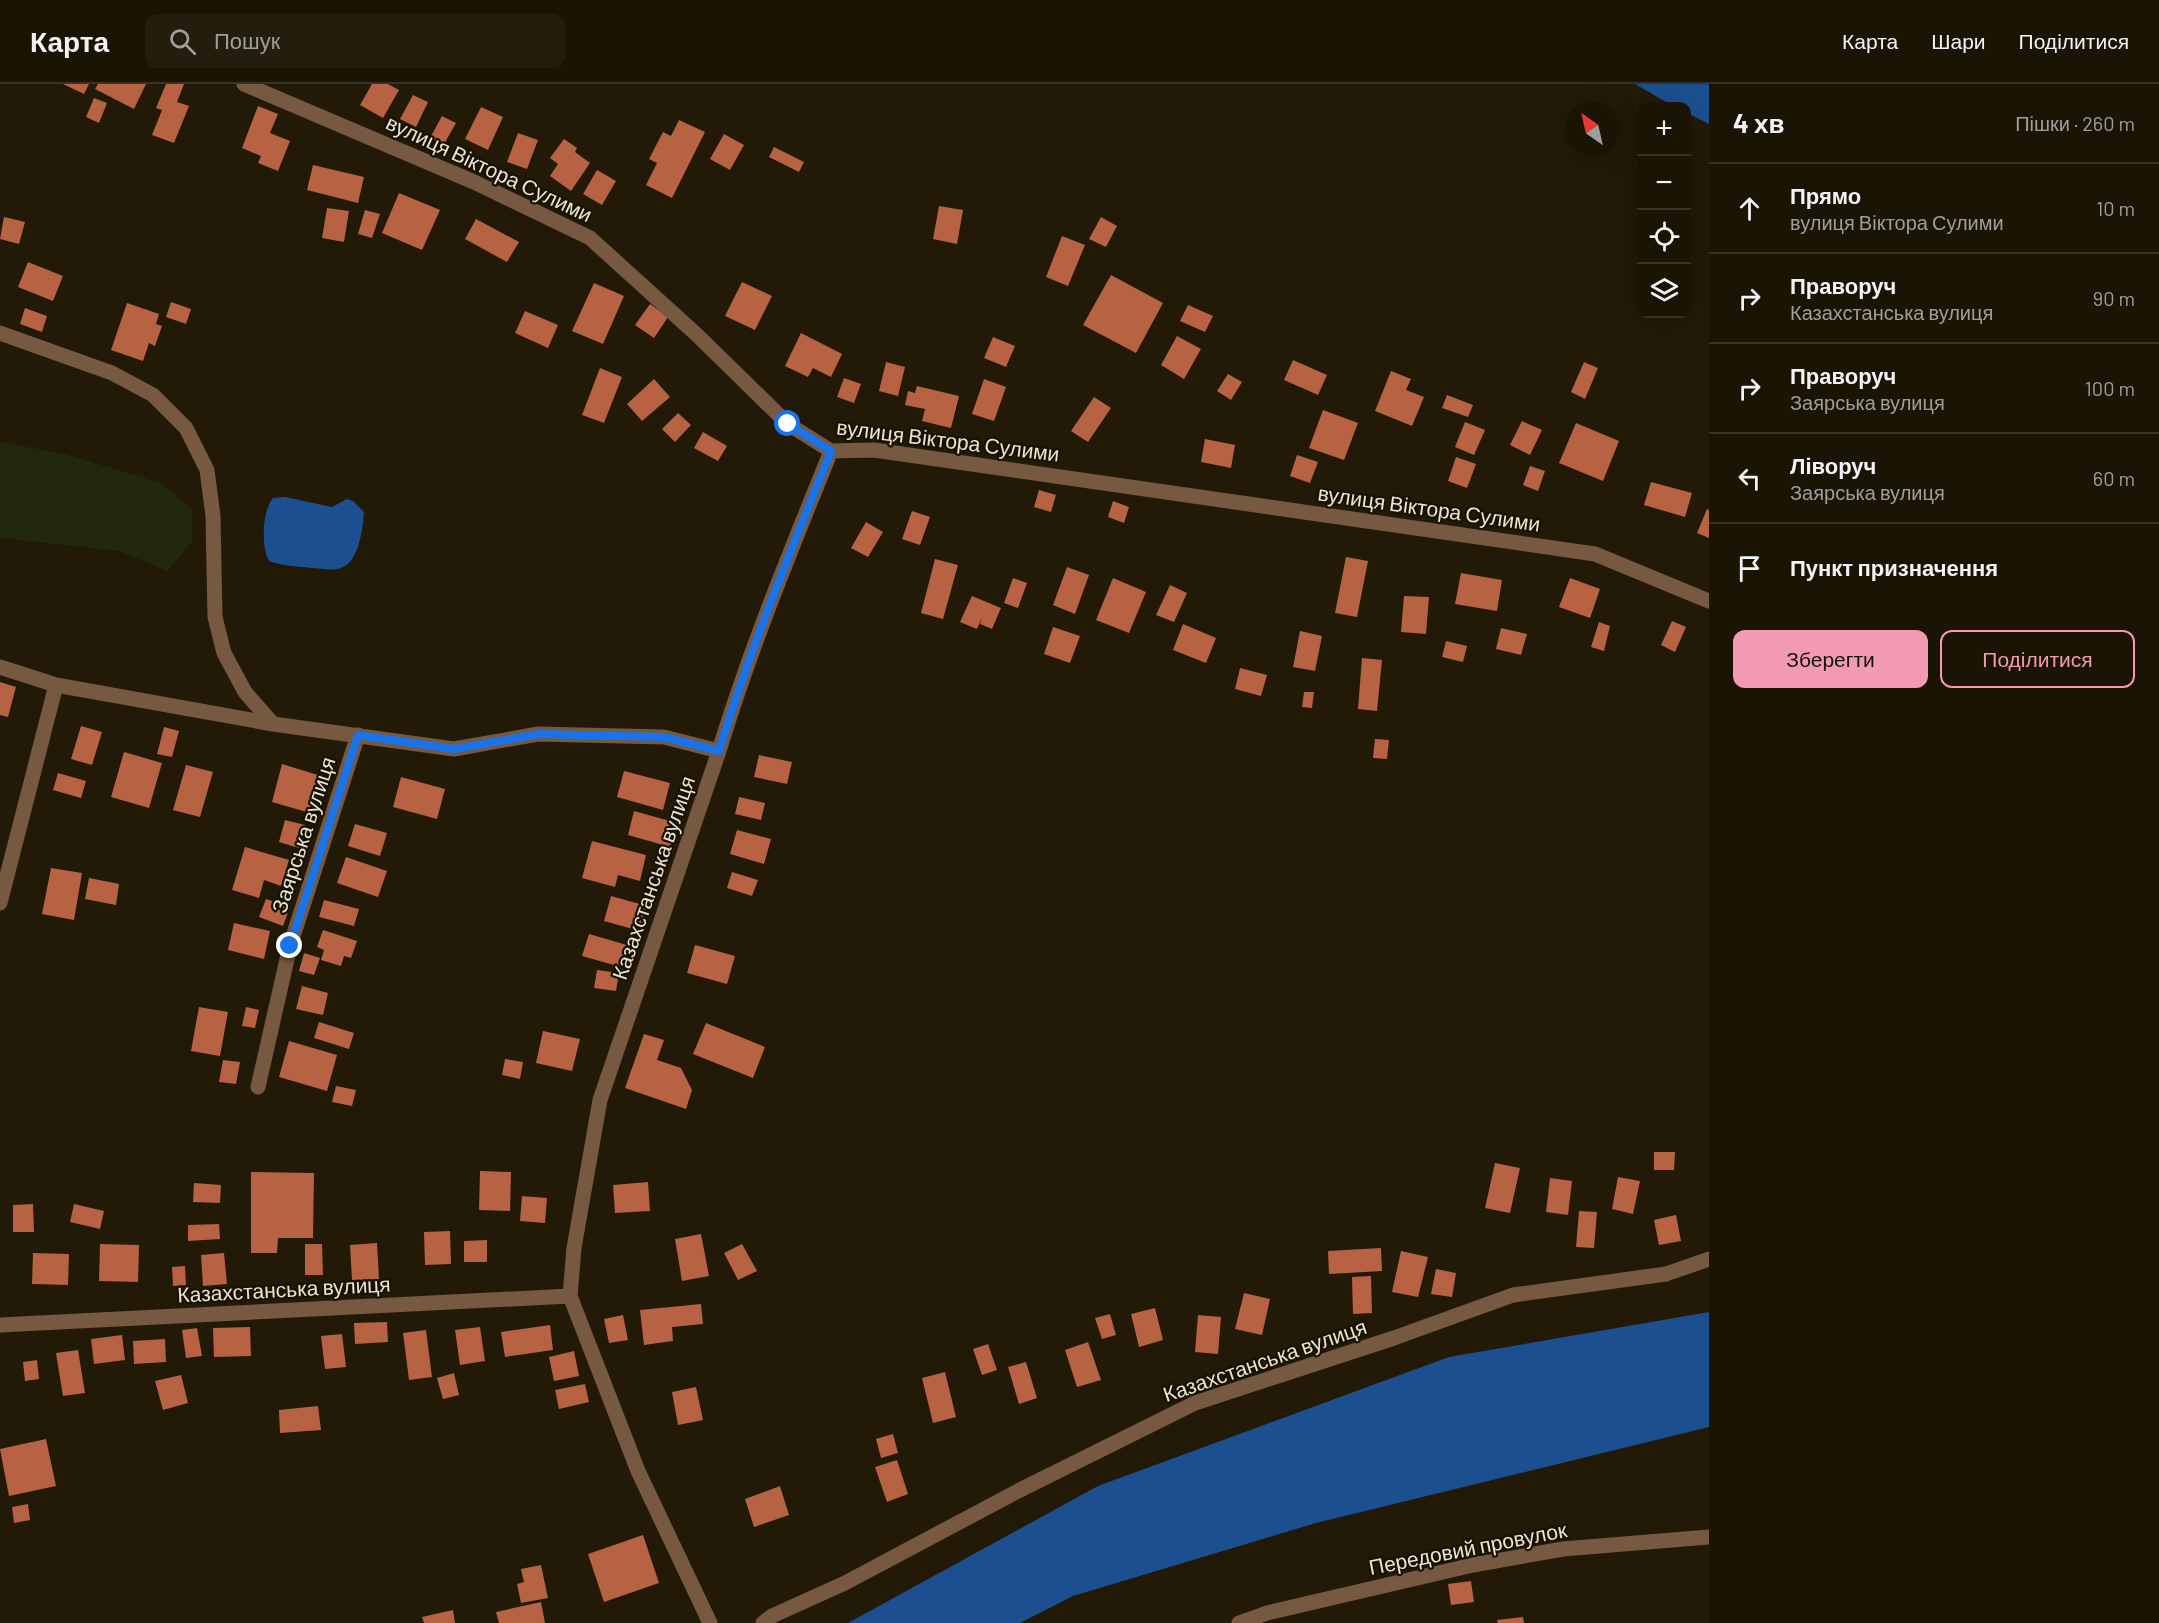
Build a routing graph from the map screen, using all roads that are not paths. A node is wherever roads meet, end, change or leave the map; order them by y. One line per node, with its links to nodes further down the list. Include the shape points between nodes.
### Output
1 (244, 84): 3 (street, вулиця Віктора Сулими, via 474,182 590,238 788,424)
2 (0, 333): 7 (street, via 112,373 153,395 186,428 207,470 213,516 215,617 224,653 245,692)
3 (831, 451): 4 (street, вулиця Віктора Сулими, via 898,453 1595,554); 9 (street, Казахстанська вулиця)
4 (1709, 601)
5 (0, 667): 6 (street, Заярська вулиця)
6 (56, 685): 7 (street, Заярська вулиця); 10 (street)
7 (273, 724): 8 (street, Заярська вулиця)
8 (358, 735): 9 (street, Заярська вулиця, via 454,749 538,734 664,737); 11 (street, Заярська вулиця, via 290,946)
9 (719, 751): 13 (street, Казахстанська вулиця, via 600,1100 574,1248)
10 (0, 903)
11 (258, 1087)
12 (1709, 1259): 17 (street, Казахстанська вулиця, via 1666,1274 1513,1295 1195,1403)
13 (570, 1296): 14 (street, Казахстанська вулиця); 16 (street, Казахстанська вулиця, via 638,1471)
14 (0, 1324)
15 (1709, 1537): 18 (street, Передовий провулок, via 1563,1550 1473,1565)
16 (710, 1623)
17 (763, 1623)
18 (1239, 1623)

